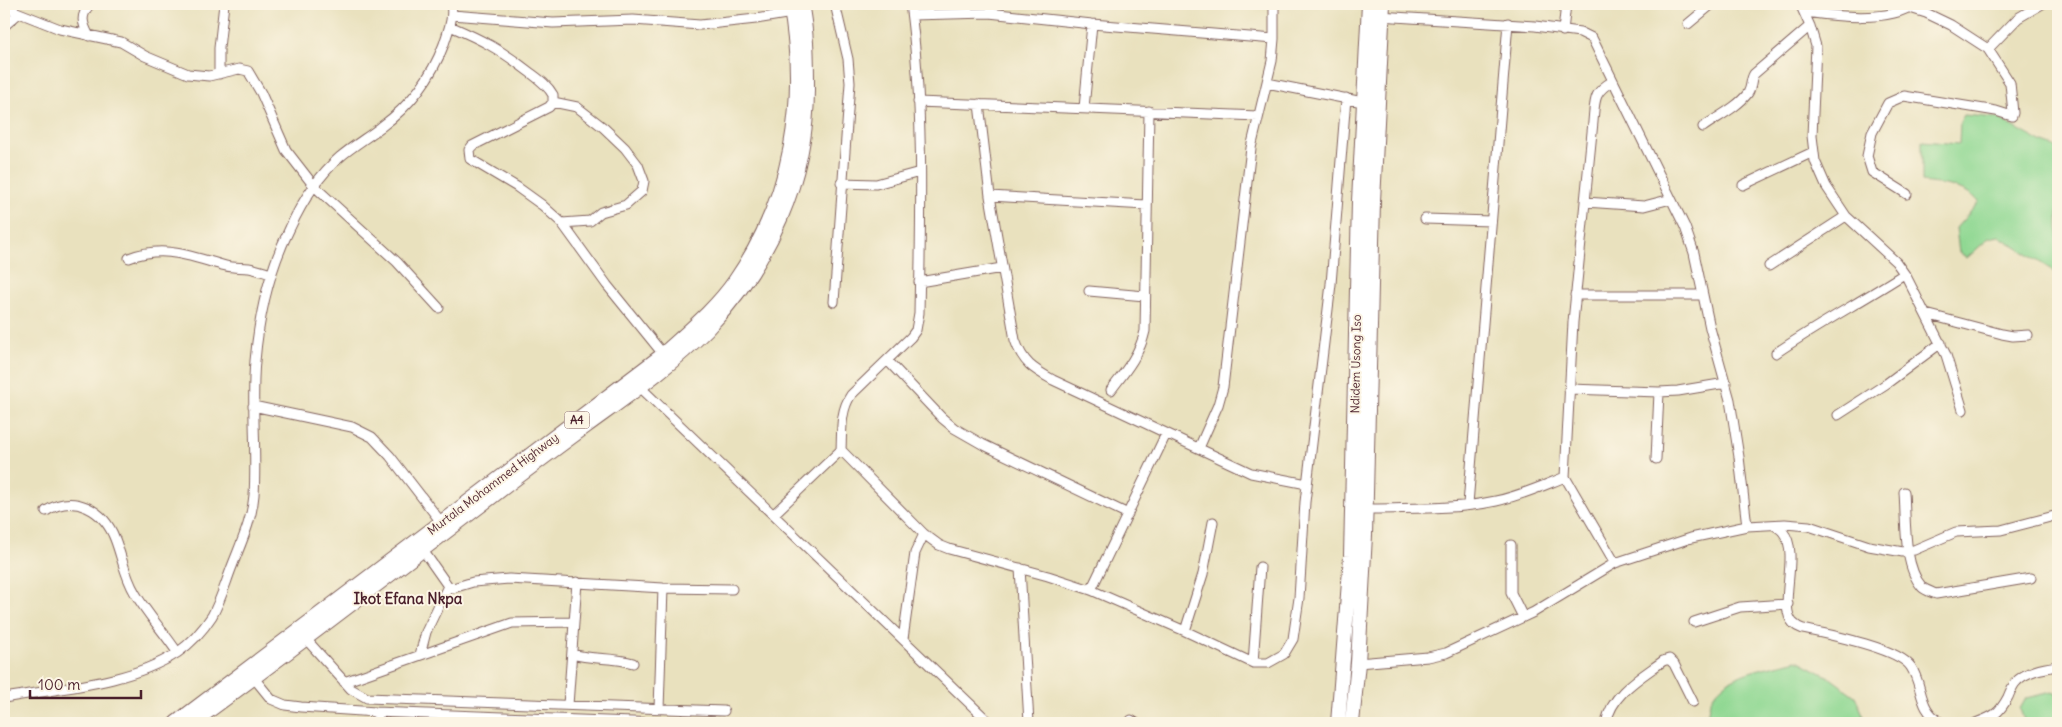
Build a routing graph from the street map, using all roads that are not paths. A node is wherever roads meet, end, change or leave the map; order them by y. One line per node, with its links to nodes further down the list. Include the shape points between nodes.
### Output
1 (90, 4): 26 (street, via 82,20)
2 (224, 4): 29 (street)
3 (451, 4): 17 (street)
4 (835, 4): 43 (street, via 849,70)
5 (910, 4): 18 (street)
6 (1274, 4): 27 (street)
7 (1566, 4): 25 (street)
8 (1712, 4): 21 (street)
9 (2042, 4): 28 (street, via 2018,18)
10 (1912, 6): 14 (street, via 1875,16 1840,15); 28 (street)
11 (4, 7): 16 (street)
12 (794, 7): 17 (street, via 756,19 700,25 633,20 553,23); 71 (highway, Murtala Mohammed Highway / A4, via 798,67 796,115 779,196 757,245 734,282 704,317); 74 (highway, Murtala Mohammed Highway / A4, via 807,54 807,107 804,138 788,200 772,236 745,282 708,328)
13 (988, 8): 18 (street); 20 (street)
14 (1802, 8): 24 (street)
15 (1376, 10): 19 (street); 36 (highway, Ndidem Usong Iso)
16 (19, 13): 22 (street); 26 (street)
17 (452, 15): 23 (street)
18 (912, 15): 34 (street)
19 (1508, 23): 25 (street); 53 (street)
20 (1092, 24): 27 (street); 37 (street)
21 (1688, 24)
22 (4, 26)
23 (450, 26): 33 (street, via 506,53 547,87 553,95); 45 (street, via 441,52 419,93 399,113 340,157)
24 (1810, 26): 40 (street, via 1754,74 1750,91 1741,100); 41 (street, via 1816,52)
25 (1563, 31): 30 (street, via 1580,32 1592,38)
26 (89, 36): 29 (street, via 121,42 188,74)
27 (1274, 39): 31 (street)
28 (1988, 48): 46 (street, via 2010,83 2012,116 1996,110 1918,97 1904,96 1888,103 1872,133 1867,156 1872,172)
29 (219, 74): 45 (street, via 239,69 248,71 286,150)
30 (1613, 81): 48 (street); 49 (street, via 1601,88 1596,97)
31 (1267, 83): 32 (street); 39 (street)
32 (1346, 98): 36 (street); 86 (street, via 1331,284)
33 (553, 102): 54 (street, via 472,146 469,155 474,163 517,186 542,204); 54 (street, via 577,107 604,128 638,165 644,181 642,192 626,205 601,212 590,221)
34 (918, 102): 35 (street); 42 (street)
35 (979, 104): 37 (street); 47 (street)
36 (1371, 104): 89 (highway, Ndidem Usong Iso, via 1373,201); 142 (highway, Ndidem Usong Iso, via 1359,201 1351,556)
37 (1084, 108): 38 (street)
38 (1149, 111): 39 (street); 50 (street)
39 (1258, 116): 82 (street, via 1250,158 1223,387)
40 (1703, 127)
41 (1813, 152): 44 (street); 51 (street, via 1826,186)
42 (920, 172): 43 (street, via 876,184); 60 (street)
43 (842, 183): 65 (street)
44 (1743, 185)
45 (314, 186): 58 (street, via 289,230); 66 (street, via 397,262)
46 (1907, 194)
47 (990, 196): 50 (street); 57 (street)
48 (1671, 199): 49 (street, via 1644,206); 63 (street, via 1694,253)
49 (1585, 202): 62 (street)
50 (1146, 205): 64 (street)
51 (1846, 216): 56 (street); 59 (street, via 1896,262)
52 (1425, 219): 53 (street)
53 (1491, 221): 88 (street)
54 (562, 224): 71 (street)
55 (129, 258): 58 (street, via 149,251 164,251)
56 (1769, 266)
57 (1002, 268): 60 (street); 81 (street, via 1015,340 1024,360 1034,370 1053,380)
58 (271, 274): 78 (street, via 258,327)
59 (1904, 274): 67 (street); 70 (street)
60 (919, 282): 72 (street, via 916,330)
61 (1089, 291): 64 (street)
62 (1575, 295): 63 (street); 75 (street)
63 (1703, 295): 73 (street)
64 (1145, 296): 76 (street, via 1142,343)
65 (834, 302)
66 (439, 308)
67 (1926, 314): 68 (street, via 2002,334); 69 (street)
68 (2028, 335)
69 (1940, 343): 79 (street); 80 (street)
70 (1776, 353)
71 (664, 354): 94 (highway, Murtala Mohammed Highway / A4)
72 (888, 361): 83 (street, via 846,402); 92 (street, via 954,428)
73 (1726, 383): 77 (street); 97 (street)
74 (640, 387): 91 (street); 100 (highway, Murtala Mohammed Highway / A4)
75 (1569, 389): 77 (street); 85 (street)
76 (1111, 390)
77 (1659, 392): 84 (street)
78 (254, 406): 94 (street, via 352,427 372,437); 118 (street, via 254,494 248,525 212,616)
79 (1963, 410)
80 (1838, 415)
81 (1166, 434): 82 (street); 92 (street)
82 (1199, 448): 86 (street, via 1260,476)
83 (841, 450): 91 (street); 98 (street)
84 (1656, 459)
85 (1565, 477): 88 (street, via 1512,497); 102 (street)
86 (1307, 484): 122 (street, via 1293,639 1284,654 1276,659 1268,663)
87 (1904, 492): 101 (street)
88 (1468, 504): 89 (street)
89 (1366, 509): 123 (highway, Ndidem Usong Iso)
90 (46, 511): 118 (street, via 60,503 78,503 104,521 115,538 135,593)
91 (774, 514): 117 (street)
92 (1128, 514): 110 (street)
93 (2058, 515): 101 (street, via 2001,530 1956,532)
94 (441, 522): 136 (highway, Murtala Mohammed Highway / A4)
95 (1214, 522): 115 (street, via 1203,574)
96 (1774, 524): 97 (street); 101 (street, via 1809,526 1868,546); 111 (street, via 1784,532 1789,552)
97 (1747, 526): 102 (street, via 1691,538)
98 (924, 534): 104 (street, via 949,550); 117 (street, via 916,553)
99 (1511, 544): 112 (street, via 1511,593)
100 (422, 550): 107 (street); 116 (highway, Murtala Mohammed Highway / A4)
101 (1908, 551): 105 (street, via 1922,588 1936,594)
102 (1615, 563): 112 (street)
103 (1260, 567): 122 (street)
104 (1020, 568): 110 (street); 141 (street)
105 (2030, 578)
106 (577, 582): 107 (street, via 493,580 456,588); 108 (street); 113 (street)
107 (448, 586): 120 (street, via 426,632)
108 (663, 588): 109 (street); 130 (street)
109 (732, 589)
110 (1091, 590): 115 (street)
111 (1788, 604): 114 (street, via 1740,607); 145 (street, via 1794,625 1903,659 1913,669 1928,711)
112 (1523, 617): 123 (street, via 1446,652 1428,657)
113 (574, 622): 119 (street); 120 (street, via 512,623)
114 (1694, 622)
115 (1185, 631): 122 (street)
116 (305, 638): 125 (highway, Murtala Mohammed Highway / A4); 126 (street)
117 (903, 639): 140 (street)
118 (177, 652): 127 (street, via 147,667 110,679)
119 (572, 654): 121 (street); 129 (street)
120 (420, 655): 126 (street)
121 (633, 663)
122 (1253, 663)
123 (1358, 663): 143 (highway, Ndidem Usong Iso)
124 (2058, 666): 146 (street, via 2031,672 2020,679 2000,710)
125 (254, 678): 132 (street, via 278,704); 137 (highway, Murtala Mohammed Highway / A4)
126 (344, 682): 129 (street, via 366,698)
127 (4, 698)
128 (1693, 702): 144 (street, via 1669,659 1621,693)
129 (568, 705): 130 (street)
130 (659, 709): 131 (street)
131 (724, 711)
132 (376, 712): 133 (street); 138 (street)
133 (450, 719): 134 (street)
134 (549, 721): 135 (street)
135 (628, 722): 139 (street)
136 (176, 723)
137 (192, 723)
138 (379, 723)
139 (658, 723)
140 (990, 723)
141 (1029, 723)
142 (1338, 723)
143 (1352, 723)
144 (1606, 723)
145 (1942, 723)
146 (1976, 723)

